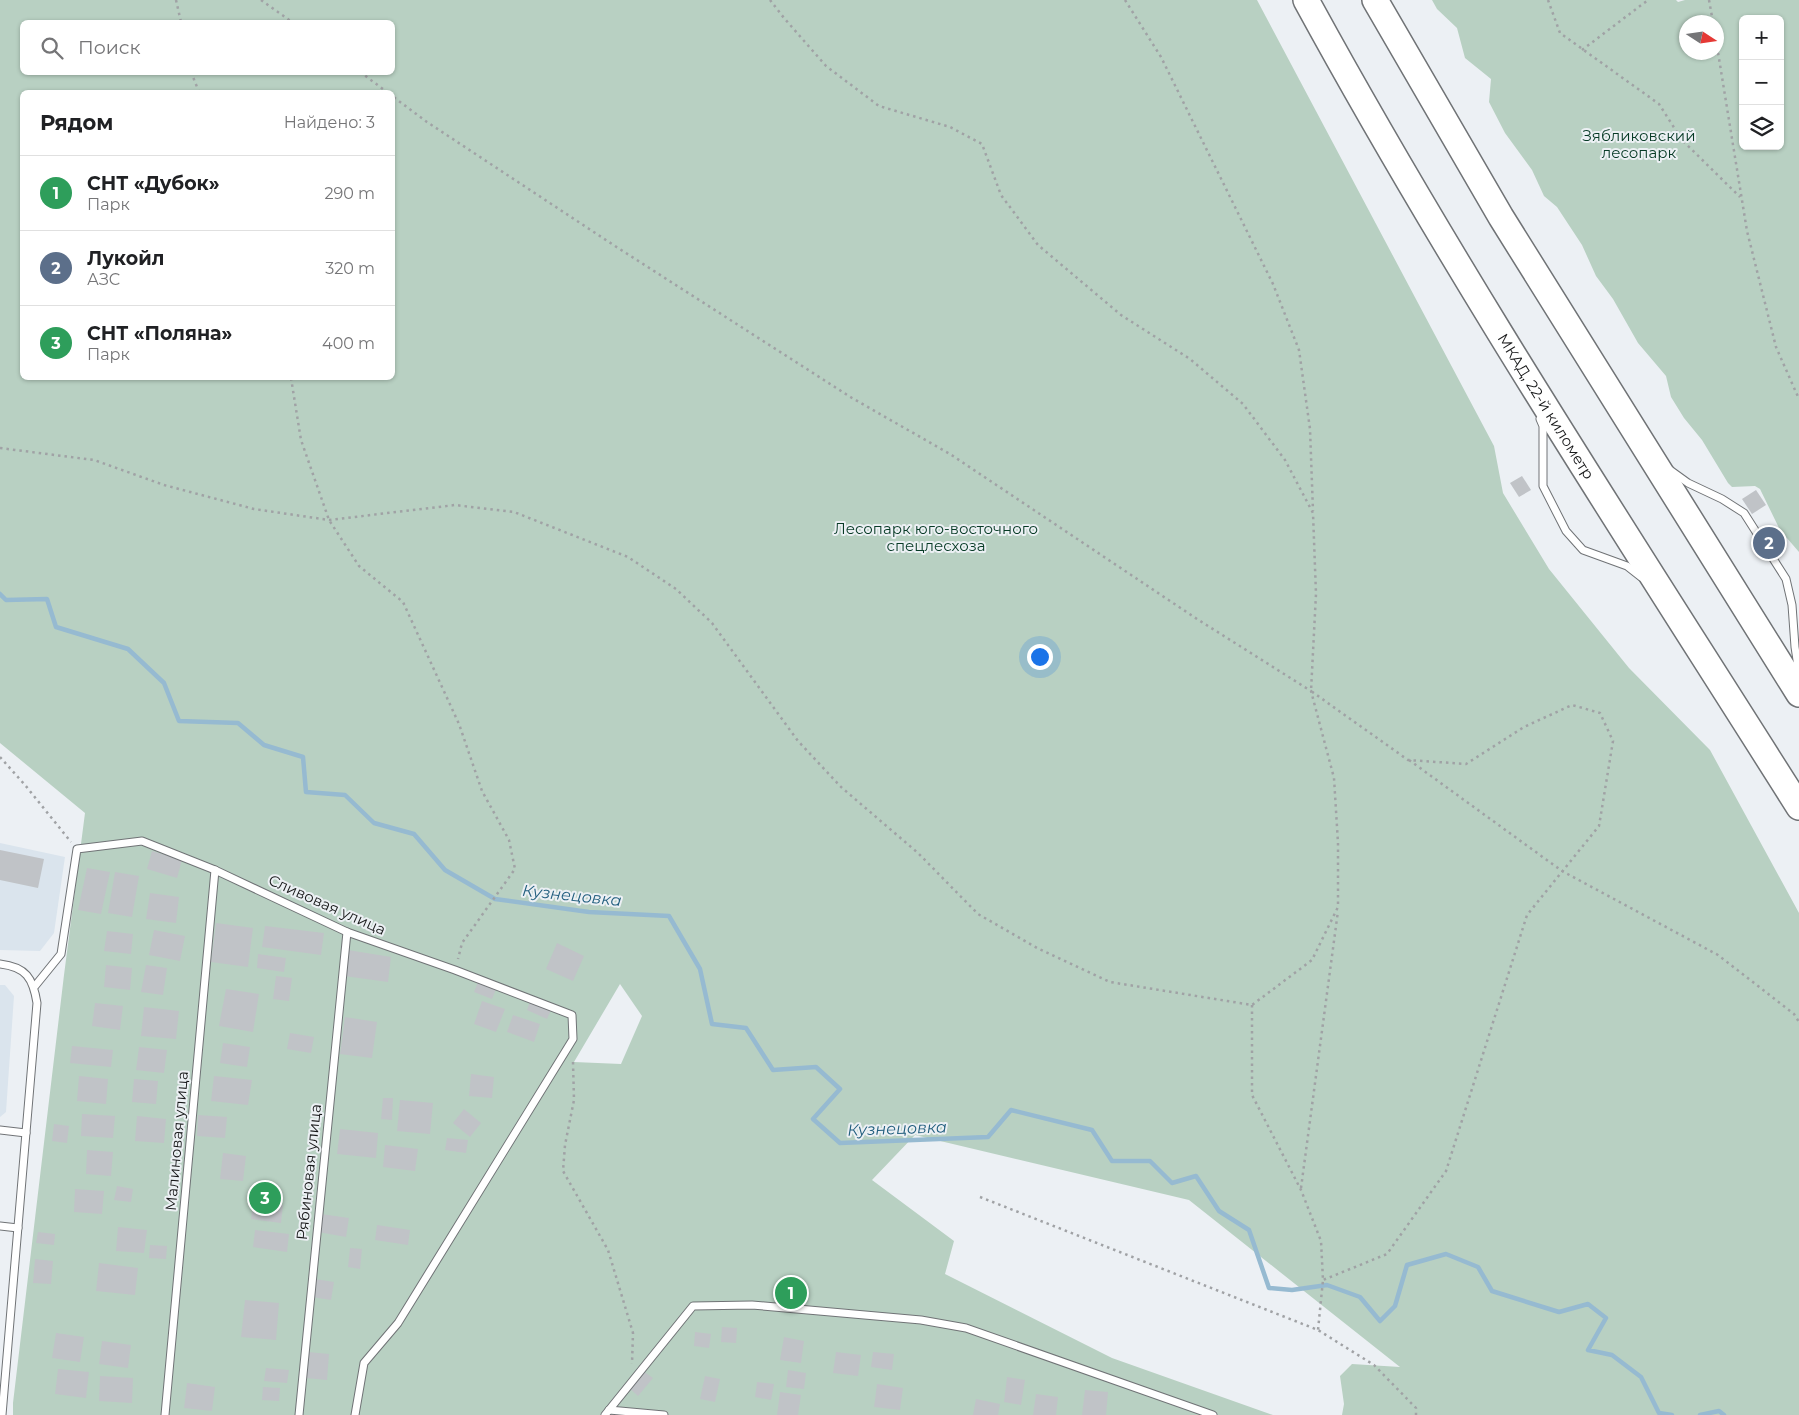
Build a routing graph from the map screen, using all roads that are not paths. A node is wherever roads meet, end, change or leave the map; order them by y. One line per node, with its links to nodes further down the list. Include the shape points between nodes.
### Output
1 (1306, 0): 3 (highway, МКАД, 22-й километр, via 1444,240)
2 (1375, 0): 4 (highway, via 1501,217)
3 (1523, 369): 5 (highway, МКАД, 22-й километр); 5 (lane, via 1543,426 1542,486 1566,532 1583,550 1627,566)
4 (1646, 451): 6 (lane, via 1688,484 1744,513 1786,579); 7 (highway)
5 (1666, 596): 8 (highway, МКАД, 22-й километр)
6 (1799, 673)
7 (1799, 694)
8 (1799, 807)
9 (216, 870): 10 (lane, Сливовая улица); 12 (lane, Сливовая улица, via 142,841 77,849 61,954); 19 (lane, Малиновая улица)
10 (347, 932): 20 (lane, Рябиновая улица); 21 (lane, Сливовая улица, via 572,1015 573,1039 398,1323 364,1364)
11 (0, 964): 12 (lane, via 24,971)
12 (34, 986): 14 (lane, via 37,1003)
13 (0, 1130): 14 (lane)
14 (26, 1133): 16 (lane)
15 (0, 1226): 16 (lane)
16 (18, 1228): 18 (lane)
17 (607, 1412): 22 (lane); 23 (lane, via 693,1306 752,1305 921,1320 966,1328)
18 (2, 1415)
19 (165, 1415)
20 (299, 1415)
21 (355, 1415)
22 (664, 1415)
23 (1213, 1415)

